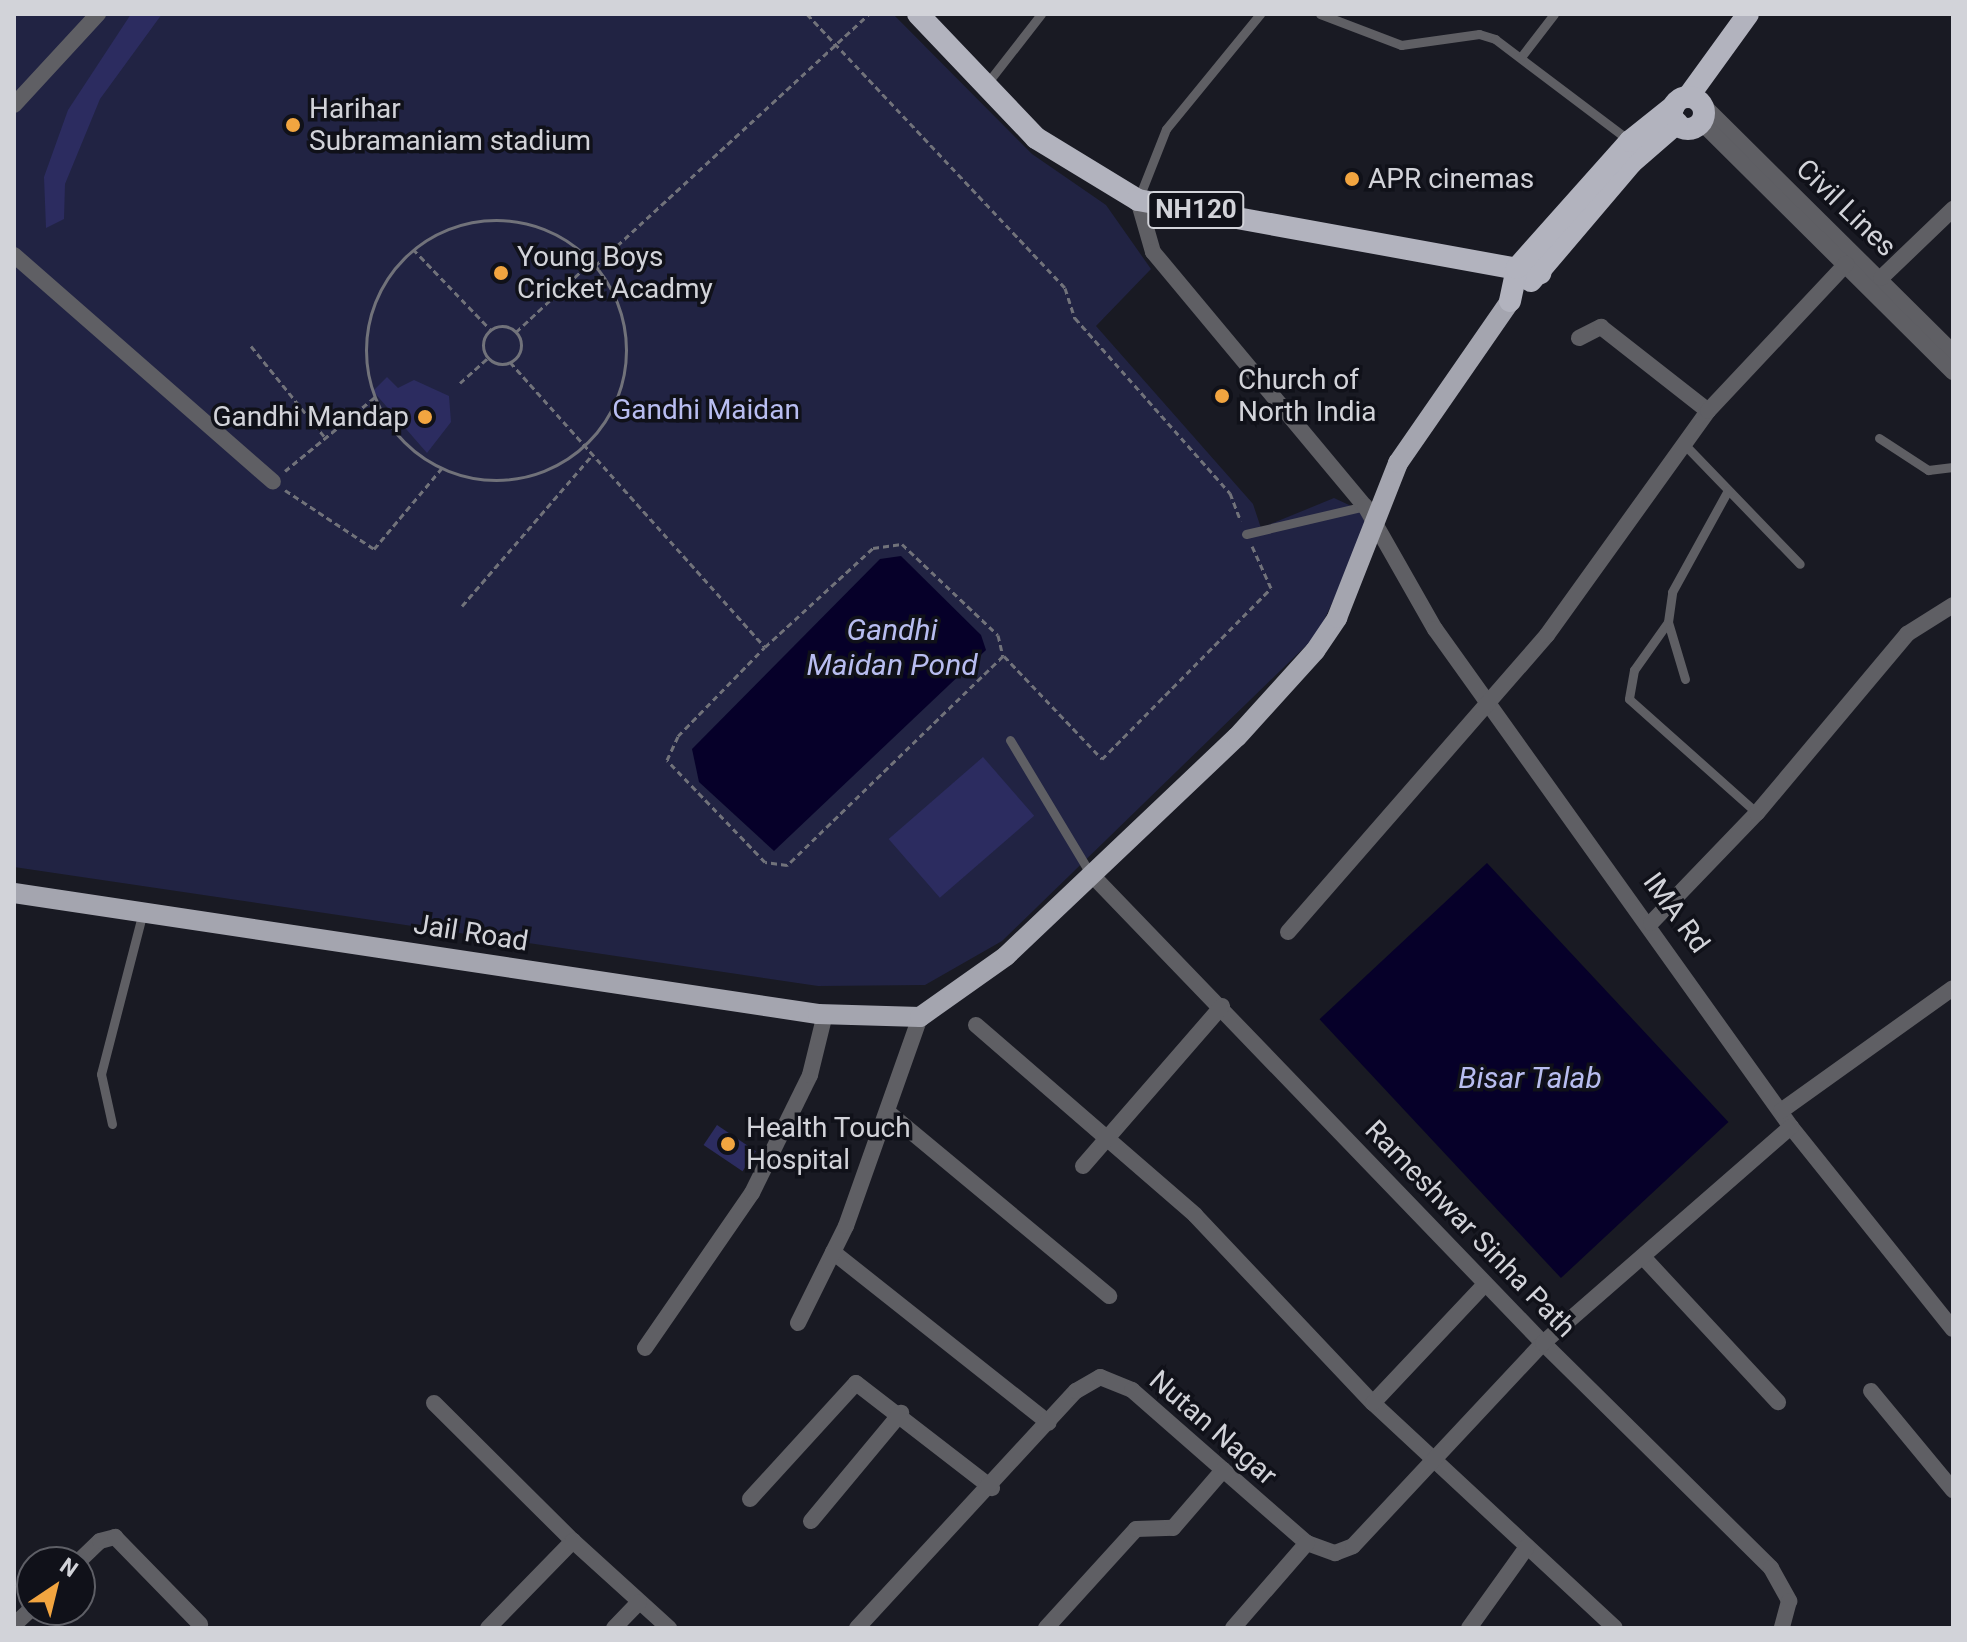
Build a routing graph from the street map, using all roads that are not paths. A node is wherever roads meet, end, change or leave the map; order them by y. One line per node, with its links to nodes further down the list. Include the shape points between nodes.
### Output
1 (98, 14): 10 (street)
2 (918, 14): 9 (highway, NH120)
3 (1041, 14): 9 (lane)
4 (1260, 14): 13 (lane, via 1166,129)
5 (1320, 14): 8 (lane, via 1401,45 1479,34)
6 (1554, 14): 8 (lane)
7 (1748, 14): 11 (highway)
8 (1521, 57): 12 (lane)
9 (983, 88): 13 (highway, NH120, via 1068,162)
10 (14, 105)
11 (1688, 110): 12 (highway); 16 (street); 18 (highway, via 1631,163); 19 (street, Civil Lines)
12 (1630, 141): 17 (highway)
13 (1138, 200): 17 (highway, NH120); 30 (street, IMA Rd, via 1153,252)
14 (1953, 209): 19 (street)
15 (14, 255): 28 (street)
16 (1846, 264): 23 (street); 24 (street)
17 (1517, 268): 18 (highway, NH120); 20 (highway)
18 (1540, 273): 20 (highway)
19 (1881, 278): 22 (street, Civil Lines)
20 (1510, 301): 30 (main road, via 1429,414)
21 (1579, 338): 24 (street, via 1601,327)
22 (1953, 352)
23 (1953, 372)
24 (1708, 411): 26 (street)
25 (1879, 438): 27 (lane, via 1928,470)
26 (1683, 443): 29 (lane); 36 (street, via 1547,635)
27 (1953, 467)
28 (273, 482)
29 (1728, 490): 32 (lane); 34 (lane, via 1682,562)
30 (1369, 511): 31 (lane); 36 (street, IMA Rd, via 1435,629); 39 (main road, via 1337,618 1315,651 1237,737)
31 (1246, 534)
32 (1800, 564)
33 (1953, 605): 38 (street, via 1907,634)
34 (1668, 622): 35 (lane); 38 (lane, via 1627,684 1629,699)
35 (1685, 679)
36 (1486, 700): 42 (street, IMA Rd); 43 (street)
37 (1010, 740): 39 (lane)
38 (1757, 813): 42 (street)
39 (1090, 873): 45 (street, Rameshwar Sinha Path); 47 (main road, via 1006,956)
40 (14, 893): 41 (main road, Jail Road)
41 (143, 912): 46 (main road, Jail Road); 51 (lane, via 101,1074)
42 (1651, 923): 49 (street, IMA Rd)
43 (1288, 932)
44 (1953, 988): 49 (street)
45 (1222, 1006): 53 (street); 57 (street, Rameshwar Sinha Path)
46 (825, 1014): 47 (main road, Jail Road); 62 (street, via 810,1075 752,1193)
47 (920, 1017): 50 (street)
48 (976, 1025): 53 (street)
49 (1781, 1111): 52 (street, IMA Rd)
50 (890, 1114): 55 (street); 58 (street)
51 (112, 1124)
52 (1791, 1127): 56 (street); 60 (street, IMA Rd)
53 (1106, 1139): 54 (street); 66 (street, via 1195,1215)
54 (1083, 1166)
55 (833, 1252): 59 (street); 68 (street)
56 (1644, 1258): 61 (street); 64 (street)
57 (1485, 1284): 61 (street, Rameshwar Sinha Path); 66 (street)
58 (1109, 1296)
59 (798, 1323)
60 (1953, 1329)
61 (1543, 1343): 69 (street); 89 (street, Rameshwar Sinha Path, via 1771,1568 1789,1601)
62 (645, 1348)
63 (1871, 1391): 72 (street)
64 (1778, 1402)
65 (434, 1403): 75 (street)
66 (1373, 1403): 69 (street)
67 (901, 1413): 71 (street); 73 (street, via 856,1383); 74 (street)
68 (1049, 1423): 70 (street, Nutan Nagar, via 1087,1381 1115,1381); 71 (street, Nutan Nagar)
69 (1433, 1461): 76 (street, via 1353,1546 1335,1553); 78 (street)
70 (1223, 1470): 76 (street, Nutan Nagar); 85 (street, via 1173,1528 1136,1529)
71 (992, 1488): 84 (street, Nutan Nagar)
72 (1953, 1490)
73 (750, 1499)
74 (811, 1521)
75 (573, 1541): 79 (street); 81 (street)
76 (1307, 1543): 86 (street)
77 (95, 1546): 80 (street, via 115,1537)
78 (1527, 1547): 87 (street); 88 (street)
79 (639, 1602): 82 (street); 83 (street)
80 (200, 1627)
81 (488, 1628)
82 (614, 1628)
83 (669, 1628)
84 (857, 1628)
85 (1046, 1628)
86 (1233, 1628)
87 (1469, 1628)
88 (1615, 1628)
89 (1782, 1628)

